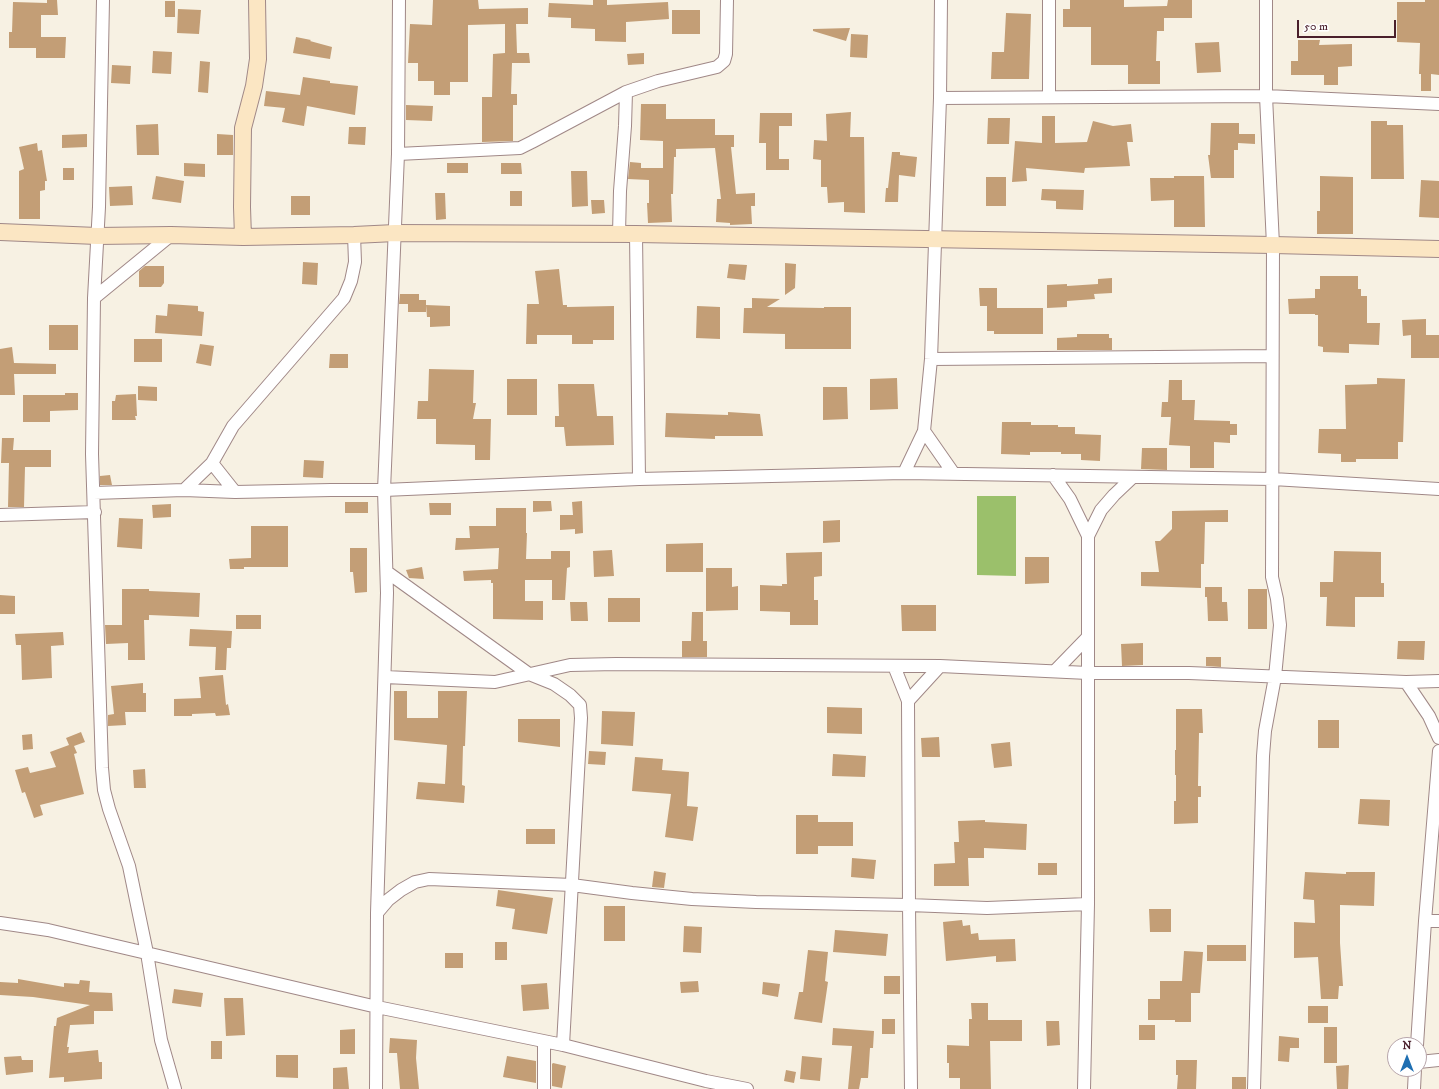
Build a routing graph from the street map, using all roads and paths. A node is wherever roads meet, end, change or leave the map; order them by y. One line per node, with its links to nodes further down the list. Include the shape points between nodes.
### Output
1 (103, 0): 20 (street)
2 (257, 0): 21 (main road, via 258,59 243,128)
3 (399, 0): 13 (street)
4 (727, 0): 8 (street, via 724,61 717,67 658,81)
5 (941, 0): 11 (street)
6 (1049, 0): 10 (street)
7 (1266, 0): 9 (street)
8 (626, 92): 13 (street, via 520,148); 16 (street)
9 (1266, 96): 10 (street); 12 (street); 23 (street)
10 (1049, 97): 11 (street)
11 (940, 98): 22 (street)
12 (1439, 104)
13 (398, 154): 15 (street)
14 (0, 232): 20 (main road)
15 (396, 233): 16 (main road); 19 (main road); 38 (street)
16 (619, 234): 17 (main road)
17 (636, 234): 22 (main road); 34 (street)
18 (171, 235): 20 (main road); 21 (main road); 25 (street)
19 (354, 235): 21 (main road); 29 (street, via 355,262 344,298 233,426)
20 (97, 236): 25 (street)
21 (243, 237)
22 (935, 240): 23 (main road); 27 (street)
23 (1273, 245): 24 (main road); 26 (street)
24 (1439, 249)
25 (94, 298): 40 (street)
26 (1272, 356): 27 (street); 35 (street)
27 (931, 359): 28 (street)
28 (924, 430): 30 (street); 31 (street)
29 (212, 463): 37 (street); 39 (street)
30 (904, 473): 31 (street); 34 (street)
31 (954, 474): 32 (street)
32 (1053, 475): 33 (street); 43 (street, via 1070,499)
33 (1133, 476): 35 (street); 43 (street, via 1101,510)
34 (639, 478): 38 (street)
35 (1272, 479): 36 (street); 52 (street, via 1272,577 1278,599 1280,625)
36 (1439, 489)
37 (184, 490): 39 (street); 40 (street)
38 (384, 490): 39 (street); 44 (street)
39 (234, 492)
40 (94, 493): 41 (street)
41 (95, 512): 42 (street); 65 (street, via 104,790 129,866)
42 (0, 515)
43 (1088, 536): 45 (street)
44 (387, 572): 50 (street); 51 (street)
45 (1088, 638): 48 (street); 49 (street)
46 (894, 666): 47 (street); 50 (street, via 570,665); 55 (street)
47 (940, 666): 48 (street); 55 (street)
48 (1055, 671): 49 (street)
49 (1088, 673): 52 (street); 59 (street)
50 (529, 674): 51 (street, via 495,682); 58 (street, via 554,684 580,705)
51 (385, 677): 61 (street)
52 (1275, 677): 54 (street); 80 (street, via 1263,756)
53 (1439, 681): 54 (street)
54 (1406, 682): 56 (street, via 1429,716)
55 (908, 701): 60 (street)
56 (1439, 738)
57 (1439, 751): 62 (street)
58 (572, 885): 60 (street, via 700,899); 61 (street, via 429,879 414,882 401,890); 69 (street)
59 (1088, 904): 60 (street, via 987,908); 79 (street)
60 (909, 905): 78 (street)
61 (377, 913): 66 (street)
62 (1425, 921): 63 (street); 67 (street)
63 (1439, 921)
64 (0, 923): 65 (street, via 48,930)
65 (147, 953): 66 (street); 74 (street, via 161,1040)
66 (377, 1007): 68 (street); 75 (street)
67 (1418, 1037)
68 (544, 1042): 69 (street); 76 (street)
69 (563, 1046): 73 (street)
70 (1439, 1060): 71 (street)
71 (1427, 1061)
72 (1415, 1077): 81 (street)
73 (706, 1085): 77 (street)
74 (175, 1089)
75 (376, 1089)
76 (544, 1089)
77 (747, 1089)
78 (911, 1089)
79 (1084, 1089)
80 (1254, 1089)
81 (1414, 1089)

